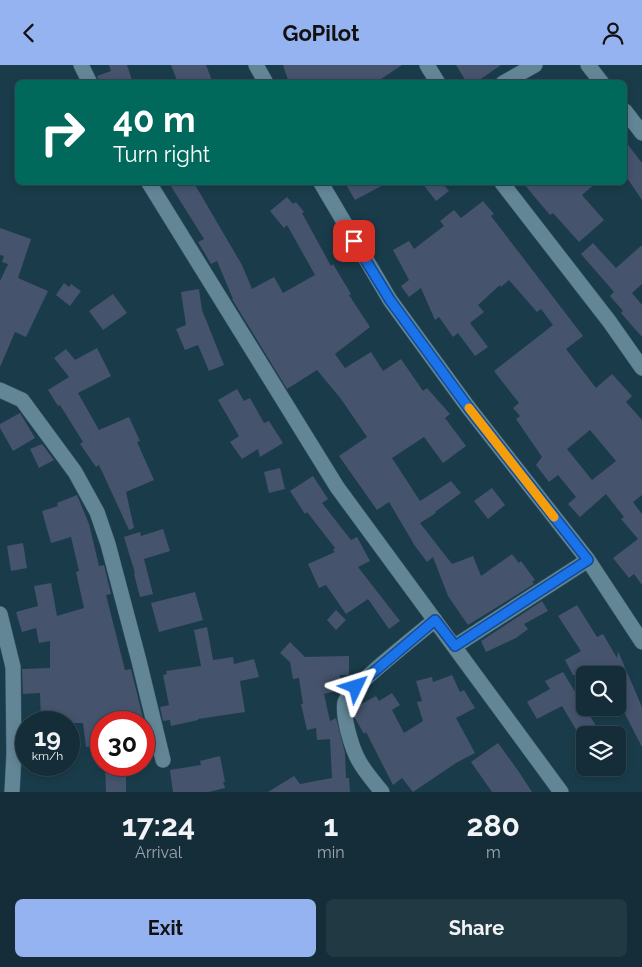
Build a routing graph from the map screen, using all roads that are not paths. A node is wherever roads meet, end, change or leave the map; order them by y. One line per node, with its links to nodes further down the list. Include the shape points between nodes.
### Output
1 (81, 65): 6 (street)
2 (256, 65): 7 (street)
3 (427, 65): 8 (street)
4 (535, 65): 9 (street)
5 (588, 65): 10 (street)
6 (88, 80)
7 (264, 80)
8 (436, 80)
9 (508, 80)
10 (600, 80)
11 (627, 114): 12 (street)
12 (642, 133)
13 (150, 185): 20 (street, via 337,487)
14 (322, 185): 18 (street, via 390,300 468,407)
15 (504, 185): 16 (street)
16 (642, 368)
17 (0, 390): 23 (street, via 22,400 75,472 97,512 140,661)
18 (588, 560): 21 (street); 22 (street)
19 (0, 614): 24 (street, via 13,667)
20 (435, 620): 22 (street); 25 (street, via 356,687 345,702 353,749)
21 (642, 642)
22 (455, 646): 26 (street)
23 (163, 759)
24 (12, 792)
25 (382, 792)
26 (561, 792)

